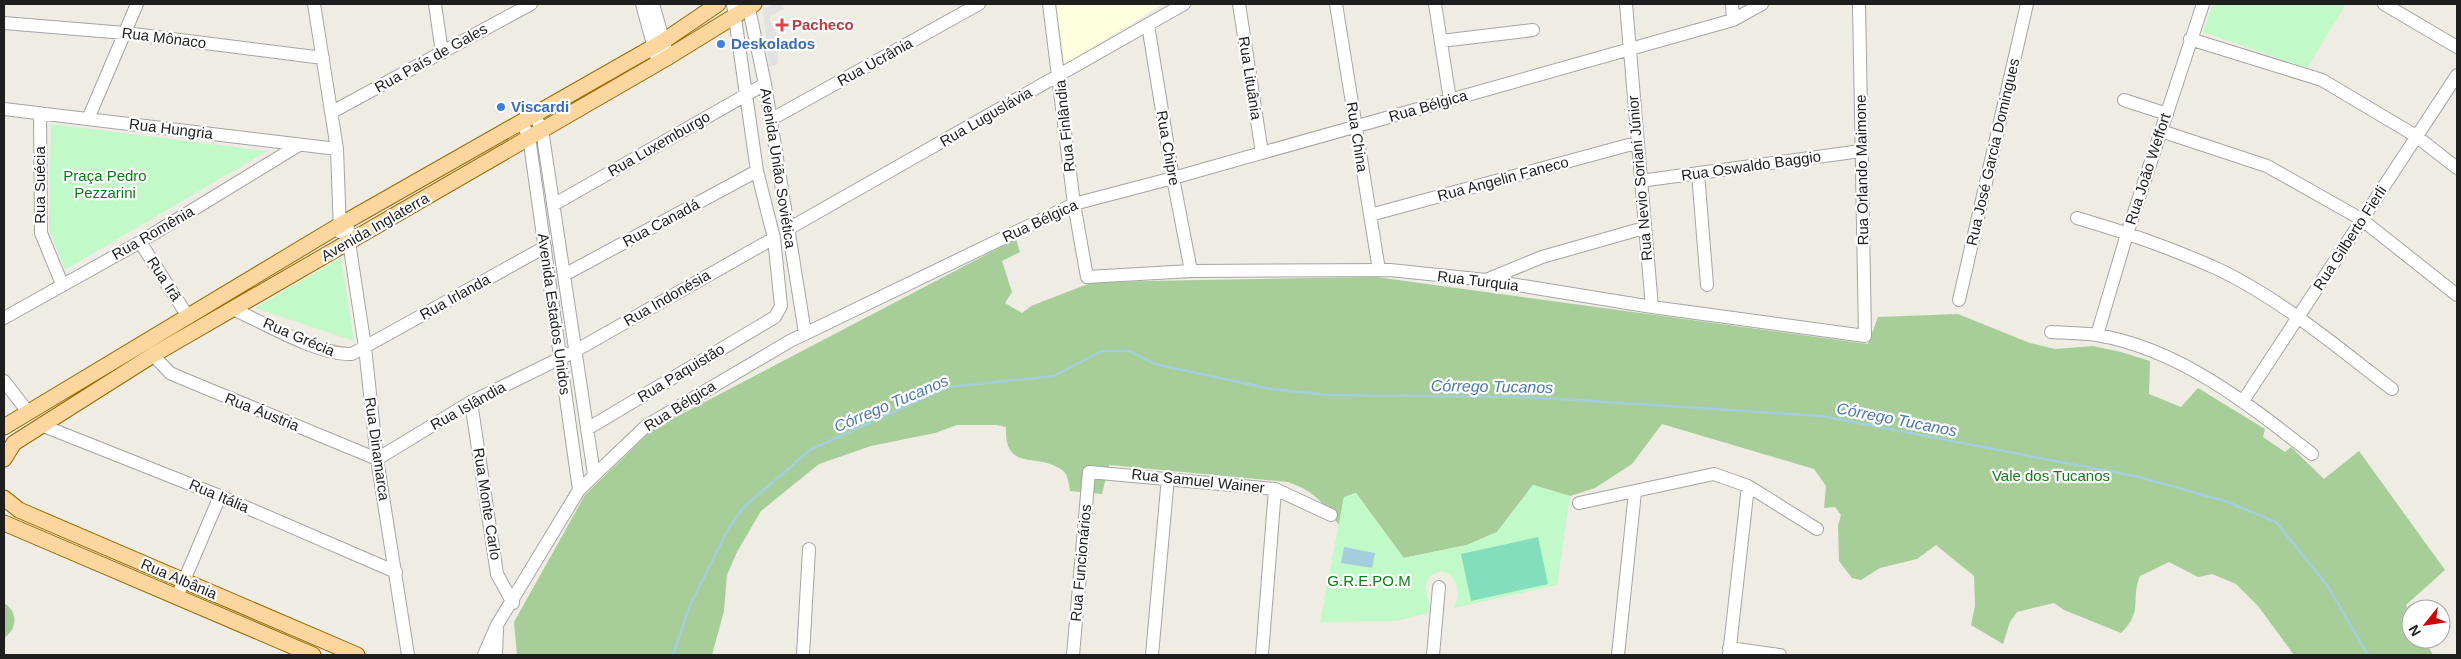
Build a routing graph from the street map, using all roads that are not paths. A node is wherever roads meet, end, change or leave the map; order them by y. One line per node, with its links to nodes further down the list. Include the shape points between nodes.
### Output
1 (137, 4): 27 (street)
2 (314, 4): 34 (street, Rua Dinamarca)
3 (435, 4): 33 (street)
4 (531, 4): 33 (street, Rua País de Gales)
5 (642, 4): 30 (street)
6 (652, 4): 30 (street)
7 (718, 4): 30 (main road, Avenida Inglaterra)
8 (979, 4): 48 (street, Rua Ucrânia)
9 (1050, 4): 36 (street, Rua Finlândia)
10 (1184, 4): 25 (street, Rua Luguslávia)
11 (1238, 4): 58 (street, Rua Lituânia)
12 (1336, 4): 49 (street, Rua China)
13 (1436, 4): 29 (street)
14 (1626, 4): 32 (street, Rua Nevio Soriani Júnior)
15 (1732, 4): 23 (street)
16 (1762, 4): 23 (street, Rua Bélgica)
17 (1859, 4): 57 (street, Rua Orlando Maimone)
18 (2027, 4): 86 (street, Rua José Garcia Domingues)
19 (2203, 4): 28 (street, Rua João Weffort)
20 (2384, 4): 31 (street)
21 (750, 5): 22 (main road, Avenida Inglaterra); 38 (street, Avenida União Soviética)
22 (734, 9): 35 (main road, Avenida Inglaterra); 39 (street, Avenida União Soviética)
23 (1733, 20): 32 (street, Rua Bélgica)
24 (4, 23): 27 (street, Rua Mônaco)
25 (1148, 24): 36 (street, Rua Luguslávia); 63 (street, Rua Chipre)
26 (1533, 30): 29 (street)
27 (125, 33): 34 (street, Rua Mônaco); 46 (street)
28 (2190, 39): 45 (street, Rua João Weffort); 52 (street, via 2322,80)
29 (1441, 41): 40 (street)
30 (657, 44): 35 (street); 47 (main road, Avenida Inglaterra)
31 (2457, 47)
32 (1630, 50): 40 (street, Rua Bélgica); 54 (street, Rua Nevio Soriani Júnior)
33 (442, 53): 43 (street, Rua País de Gales)
34 (323, 58): 43 (street, Rua Dinamarca)
35 (663, 60): 51 (main road, Avenida Inglaterra)
36 (1060, 75): 65 (street, Rua Finlândia); 72 (street, Rua Luguslávia)
37 (2457, 75): 52 (street, Rua Gilberto Fierli)
38 (765, 84): 39 (street, Rua Luxemburgo); 48 (street, Avenida União Soviética)
39 (747, 93): 61 (street, Avenida União Soviética); 66 (street, Rua Luxemburgo)
40 (1450, 100): 49 (street, Rua Bélgica)
41 (2124, 100): 45 (street)
42 (4, 109): 44 (street, Rua Hungria)
43 (332, 112): 56 (street, Rua Dinamarca)
44 (40, 113): 46 (street, Rua Hungria); 83 (street, Rua Suécia, via 41,233)
45 (2167, 114): 50 (street, Rua João Weffort)
46 (88, 118): 53 (street, Rua Hungria)
47 (528, 120): 51 (street); 70 (main road, Avenida Inglaterra)
48 (770, 120): 72 (street, Avenida União Soviética)
49 (1356, 126): 58 (street, Rua Bélgica); 67 (street, Rua China)
50 (2161, 131): 69 (street, via 2267,166); 73 (street, Rua João Weffort)
51 (536, 133): 66 (street, Avenida Estados Unidos); 76 (main road, Avenida Inglaterra); 77 (street, Avenida Estados Unidos)
52 (2416, 136): 60 (street); 69 (street, Rua Gilberto Fierli)
53 (271, 141): 55 (street, Rua Hungria); 59 (street)
54 (1636, 143): 64 (street, Rua Nevio Soriani Júnior); 67 (street, Rua Angelin Faneco)
55 (299, 144): 56 (street, Rua Hungria); 59 (street, Rua Romênia)
56 (338, 149): 70 (street, Rua Dinamarca)
57 (1862, 150): 62 (street, Rua Oswaldo Baggio); 97 (street, Rua Orlando Maimone)
58 (1262, 153): 63 (street, Rua Bélgica)
59 (269, 163): 75 (street, Rua Romênia)
60 (2457, 168)
61 (757, 171): 74 (street, Avenida União Soviética); 80 (street, Rua Canadá)
62 (1698, 173): 64 (street, Rua Oswaldo Baggio); 84 (street)
63 (1173, 178): 65 (street, Rua Bélgica); 79 (street, Rua Chipre)
64 (1640, 181): 71 (street, Rua Nevio Soriani Júnior)
65 (1074, 204): 81 (street, Rua Finlândia); 95 (street, Rua Bélgica)
66 (554, 205): 80 (street, Avenida Estados Unidos)
67 (1370, 215): 78 (street, Rua China)
68 (2077, 218): 73 (street)
69 (2361, 219): 85 (street); 92 (street, Rua Gilberto Fierli)
70 (340, 225): 76 (street, Rua Dinamarca, via 341,235); 89 (main road, Avenida Inglaterra)
71 (1644, 228): 82 (street, via 1542,257); 87 (street, Rua Nevio Soriani Júnior)
72 (788, 229): 95 (street, Avenida União Soviética)
73 (2127, 234): 92 (street, via 2220,271); 96 (street, Rua João Weffort)
74 (774, 238): 91 (street, Avenida União Soviética, via 781,306); 99 (street, Rua Indonésia)
75 (140, 242): 83 (street, Rua Romênia); 89 (street, Rua Irã)
76 (349, 242): 88 (main road, Avenida Inglaterra); 98 (street, Rua Dinamarca)
77 (545, 247): 98 (street, Rua Irlanda); 101 (street, Avenida Estados Unidos)
78 (1379, 270): 79 (street, Rua Turquia); 82 (street, Rua Turquia)
79 (1191, 271): 81 (street, Rua Turquia)
80 (564, 275): 99 (street, Avenida Estados Unidos)
81 (1087, 277)
82 (1486, 280): 87 (street, Rua Turquia)
83 (62, 284): 90 (street, Rua Romênia)
84 (1707, 285)
85 (2457, 295)
86 (1959, 300)
87 (1652, 307): 97 (street, Rua Turquia)
88 (233, 309): 93 (main road, Avenida Inglaterra); 98 (street, Rua Grécia, via 338,355 352,354)
89 (187, 315): 93 (street, Rua Irã, via 187,321); 106 (main road, Avenida Inglaterra)
90 (4, 318)
91 (775, 318): 109 (street, Rua Paquistão)
92 (2298, 318): 103 (street); 104 (street, Rua Gilberto Fierli)
93 (198, 330): 100 (main road, Avenida Inglaterra)
94 (2051, 332): 96 (street)
95 (806, 333): 114 (street, Rua Bélgica, via 646,426)
96 (2096, 335): 104 (street, via 2143,347 2187,367)
97 (1865, 336)
98 (365, 347): 112 (street, Rua Dinamarca)
99 (575, 351): 101 (street, Rua Indonésia); 109 (street, Avenida Estados Unidos)
100 (153, 355): 107 (main road, Avenida Inglaterra); 112 (street, Rua Áustria, via 170,373)
101 (561, 358): 105 (street, Rua Islândia); 118 (street, Avenida Estados Unidos)
102 (4, 381): 106 (street)
103 (2392, 389)
104 (2243, 401): 110 (street)
105 (471, 402): 112 (street, Rua Islândia); 131 (street, Rua Monte Carlo, via 497,574)
106 (28, 412): 107 (main road); 107 (main road); 108 (main road, Avenida Inglaterra)
107 (39, 426): 111 (main road, Avenida Inglaterra, via 14,443); 120 (street, Rua Itália)
108 (4, 427)
109 (587, 429): 114 (street, Avenida Estados Unidos)
110 (2312, 454)
111 (4, 459)
112 (377, 459): 127 (street, Rua Dinamarca)
113 (1088, 472): 115 (street, Rua Samuel Wainer); 142 (street, Rua Funcionários)
114 (594, 474): 118 (street, Rua Bélgica)
115 (1168, 477): 117 (street, Rua Samuel Wainer); 143 (street)
116 (1748, 486): 119 (street, via 1714,474); 125 (street); 134 (street)
117 (1275, 489): 123 (street, Rua Samuel Wainer); 144 (street)
118 (579, 490): 131 (street, Rua Bélgica)
119 (1635, 492): 122 (street); 146 (street)
120 (220, 496): 127 (street, Rua Itália); 128 (street)
121 (4, 498): 128 (main road, Rua Albânia, via 19,510)
122 (1579, 503)
123 (1331, 515)
124 (4, 523): 130 (main road, Rua Albânia)
125 (1817, 529)
126 (810, 549): 141 (street)
127 (396, 572): 133 (street, Rua Dinamarca)
128 (183, 580): 130 (street); 136 (main road, Rua Albânia)
129 (1439, 587): 145 (street)
130 (177, 597): 135 (main road, Rua Albânia)
131 (513, 603): 132 (street, Rua Bélgica)
132 (497, 626): 139 (street, Rua Bélgica); 140 (street)
133 (406, 642): 137 (street); 138 (street, Rua Dinamarca)
134 (1729, 652): 147 (street)
135 (312, 655)
136 (357, 655)
137 (398, 655)
138 (408, 655)
139 (484, 655)
140 (496, 655)
141 (803, 655)
142 (1072, 655)
143 (1152, 655)
144 (1262, 655)
145 (1433, 655)
146 (1618, 655)
147 (1780, 655)

